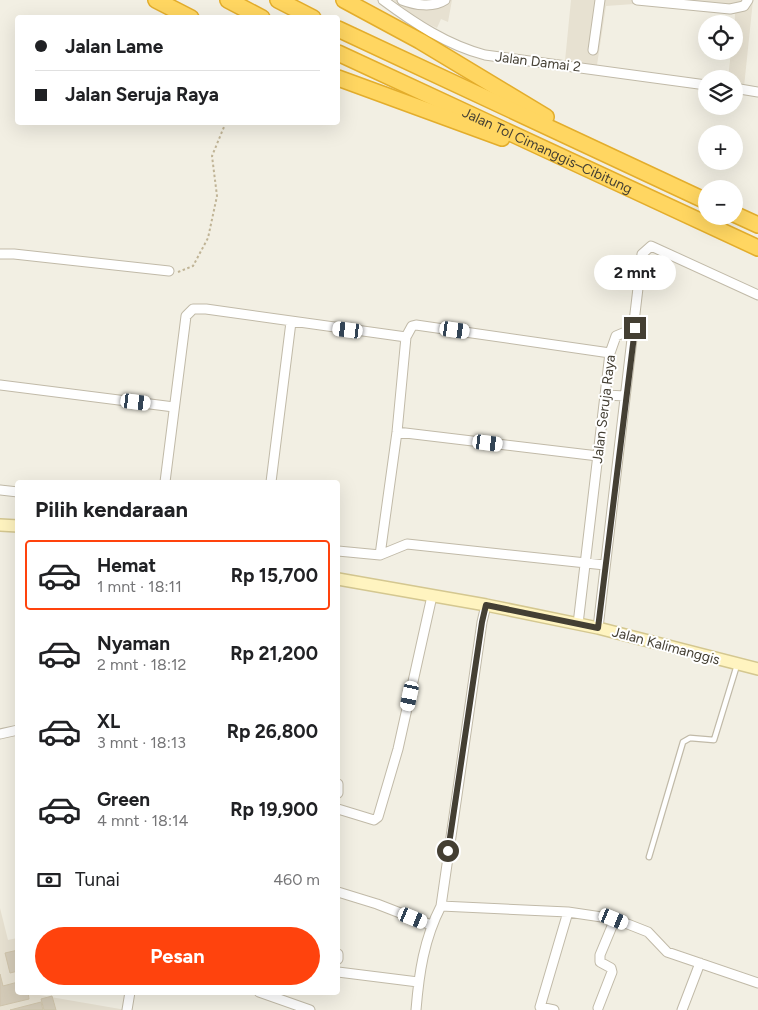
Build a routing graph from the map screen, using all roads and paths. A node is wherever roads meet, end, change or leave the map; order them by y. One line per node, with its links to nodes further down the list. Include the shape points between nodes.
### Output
1 (156, 0): 13 (highway)
2 (228, 0): 14 (highway)
3 (278, 0): 15 (highway)
4 (344, 0): 24 (highway, via 420,40)
5 (383, 0): 20 (street, Jalan Damai 2, via 416,24 484,55)
6 (402, 0): 7 (street, via 428,5)
7 (445, 0)
8 (600, 0): 17 (street)
9 (638, 0): 11 (street)
10 (748, 0): 12 (street, via 739,8)
11 (650, 1): 12 (street)
12 (698, 3)
13 (185, 15)
14 (256, 15)
15 (307, 15)
16 (340, 30): 24 (highway, Jalan Tol Cimanggis–Cibitung)
17 (593, 50)
18 (340, 54): 25 (highway, Jalan Tol Cimanggis–Cibitung)
19 (340, 79): 25 (highway)
20 (698, 84)
21 (743, 90): 22 (street)
22 (758, 92)
23 (225, 125): 31 (path, via 212,156 217,196 208,238 191,268 182,272)
24 (611, 156): 26 (highway, Jalan Tol Cimanggis–Cibitung)
25 (600, 173): 29 (highway, Jalan Tol Cimanggis–Cibitung)
26 (698, 197)
27 (743, 218): 28 (highway)
28 (758, 225)
29 (758, 248)
30 (0, 254): 31 (street)
31 (169, 271)
32 (758, 295): 34 (street, via 651,246 642,254)
33 (291, 322): 35 (street); 40 (street, via 193,309 186,316); 44 (street)
34 (635, 328): 36 (street, Jalan Seruja Raya, via 616,336); 39 (street, Jalan Seruja Raya)
35 (406, 337): 36 (street, via 408,330 416,325); 41 (street)
36 (610, 353): 38 (street, Jalan Seruja Raya)
37 (0, 385): 40 (street)
38 (606, 395): 39 (street); 42 (street, Jalan Seruja Raya)
39 (625, 396): 52 (street, Jalan Seruja Raya)
40 (174, 407): 43 (street)
41 (396, 432): 42 (street); 50 (street)
42 (598, 456): 51 (street, Jalan Seruja Raya)
43 (165, 480)
44 (271, 480)
45 (0, 490): 46 (street)
46 (15, 492)
47 (0, 526): 48 (main road)
48 (15, 526)
49 (340, 551): 50 (street)
50 (380, 555): 51 (street, via 407,544)
51 (586, 563): 52 (street); 56 (street, Jalan Seruja Raya)
52 (605, 565): 57 (street, Jalan Seruja Raya)
53 (340, 582): 54 (main road, Jalan Kalimanggis)
54 (432, 596): 55 (main road, Jalan Kalimanggis); 62 (street, via 398,749 378,817 372,820)
55 (486, 605): 56 (main road, Jalan Kalimanggis); 65 (street)
56 (578, 624): 57 (main road, Jalan Kalimanggis)
57 (598, 628): 58 (main road, Jalan Kalimanggis)
58 (737, 664): 59 (main road, Jalan Kalimanggis); 63 (lane, via 714,740 690,738 684,742)
59 (758, 669)
60 (15, 731): 61 (street)
61 (0, 734)
62 (340, 810)
63 (649, 857)
64 (340, 893): 68 (street)
65 (441, 906): 66 (street); 68 (street)
66 (568, 912): 67 (street); 79 (street, via 540,1007)
67 (614, 919): 69 (street, via 648,932 668,952); 75 (street, via 600,955 600,962 612,972)
68 (431, 926): 71 (street)
69 (700, 962): 72 (street); 80 (street)
70 (340, 972): 71 (street)
71 (418, 982): 78 (street)
72 (758, 983)
73 (130, 995): 76 (street)
74 (268, 995): 77 (street)
75 (598, 1008)
76 (129, 1010)
77 (310, 1010)
78 (416, 1010)
79 (554, 1010)
80 (682, 1010)

